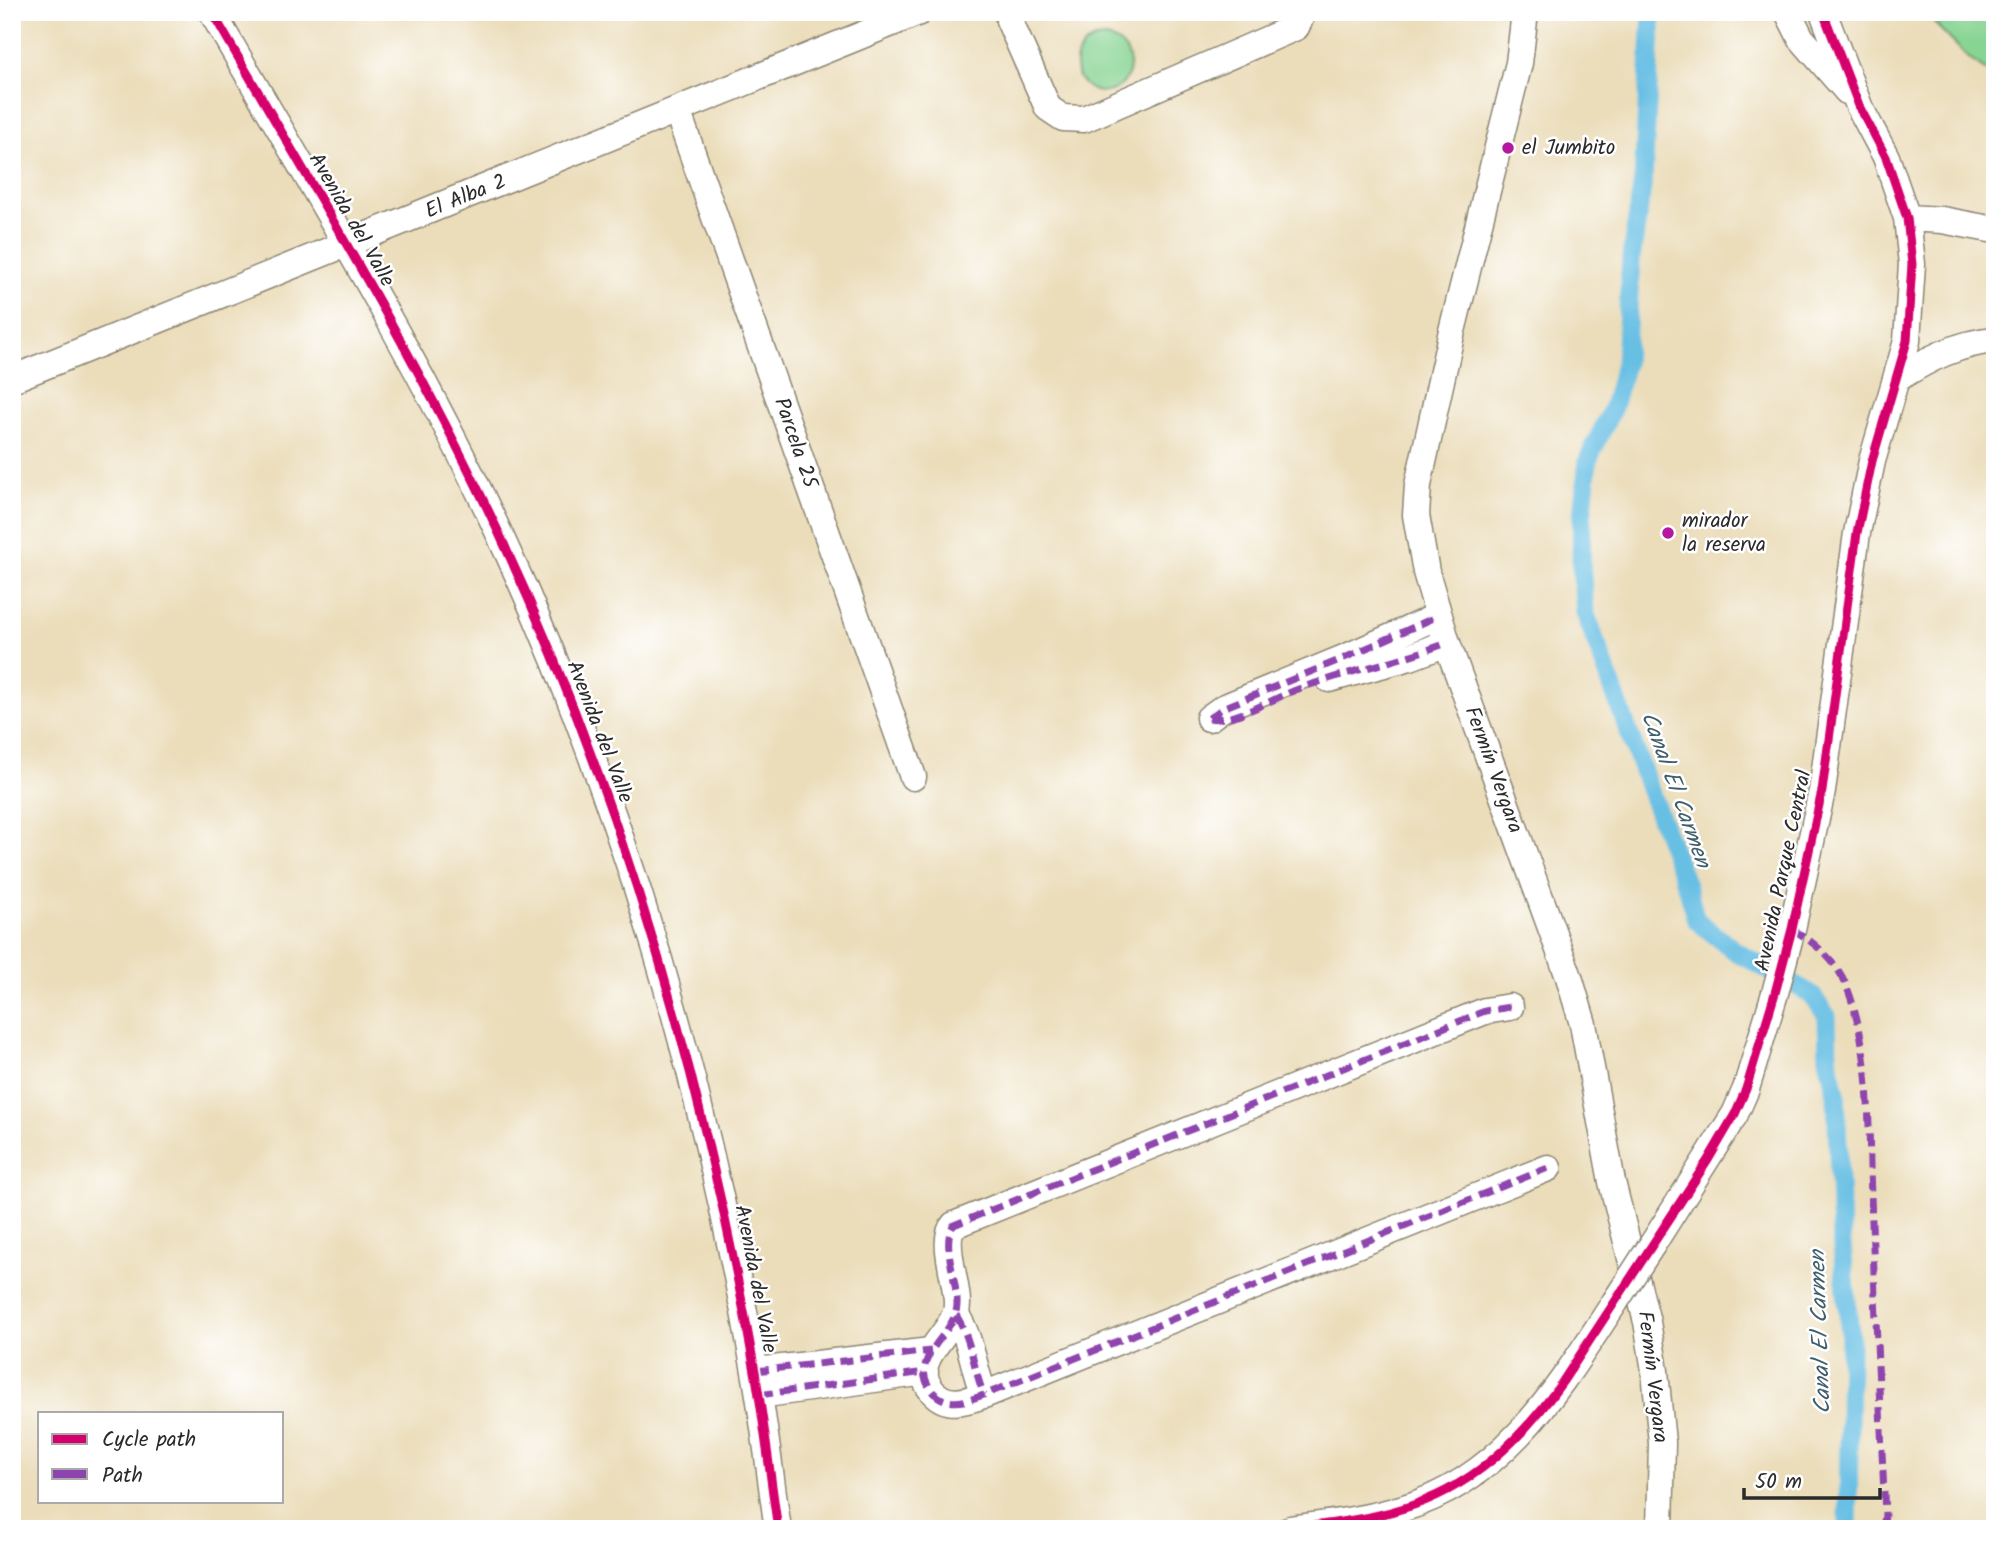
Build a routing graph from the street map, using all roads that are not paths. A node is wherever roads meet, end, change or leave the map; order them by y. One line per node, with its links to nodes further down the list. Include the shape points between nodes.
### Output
1 (212, 12): 12 (street, Avenida del Valle)
2 (919, 12): 9 (street, El Alba 2)
3 (1304, 12): 7 (street, via 1296,27 1084,119 1063,118 1048,108)
4 (1525, 12): 16 (street, Fermín Vergara, via 1519,63 1418,485 1418,538)
5 (1787, 12): 8 (street, Avenida Parque Central, via 1801,38)
6 (1823, 12): 8 (street, Avenida Parque Central)
7 (1009, 20)
8 (1859, 106): 10 (street, Avenida Parque Central, via 1886,157)
9 (677, 110): 12 (street, El Alba 2); 18 (street, Parcela 25)
10 (1907, 218): 11 (street); 14 (street, Avenida Parque Central, via 1910,305)
11 (1995, 230)
12 (345, 244): 15 (street, El Alba 2); 23 (street, Avenida del Valle, via 428,390 497,528 597,774 643,908 698,1102)
13 (1995, 340): 14 (street, via 1957,348)
14 (1898, 377): 26 (street, Avenida Parque Central, bridge, via 1871,461 1822,791 1786,954 1735,1114 1546,1404 1508,1447 1453,1487 1403,1509)
15 (12, 379)
16 (1438, 616): 17 (street, Fermín Vergara); 17 (street, via 1209,718 1230,718 1301,688)
17 (1447, 643): 27 (street, Fermín Vergara, via 1583,1024 1612,1182 1655,1371 1662,1443)
18 (913, 777)
19 (1510, 1007): 21 (street, via 1485,1011 954,1225 948,1240)
20 (1548, 1168): 24 (street)
21 (956, 1315): 22 (street); 24 (street, via 969,1338)
22 (928, 1362): 23 (street); 24 (street, via 931,1390 949,1401)
23 (757, 1383): 25 (street, Avenida del Valle)
24 (984, 1395)
25 (778, 1529)
26 (1290, 1529)
27 (1660, 1529)

